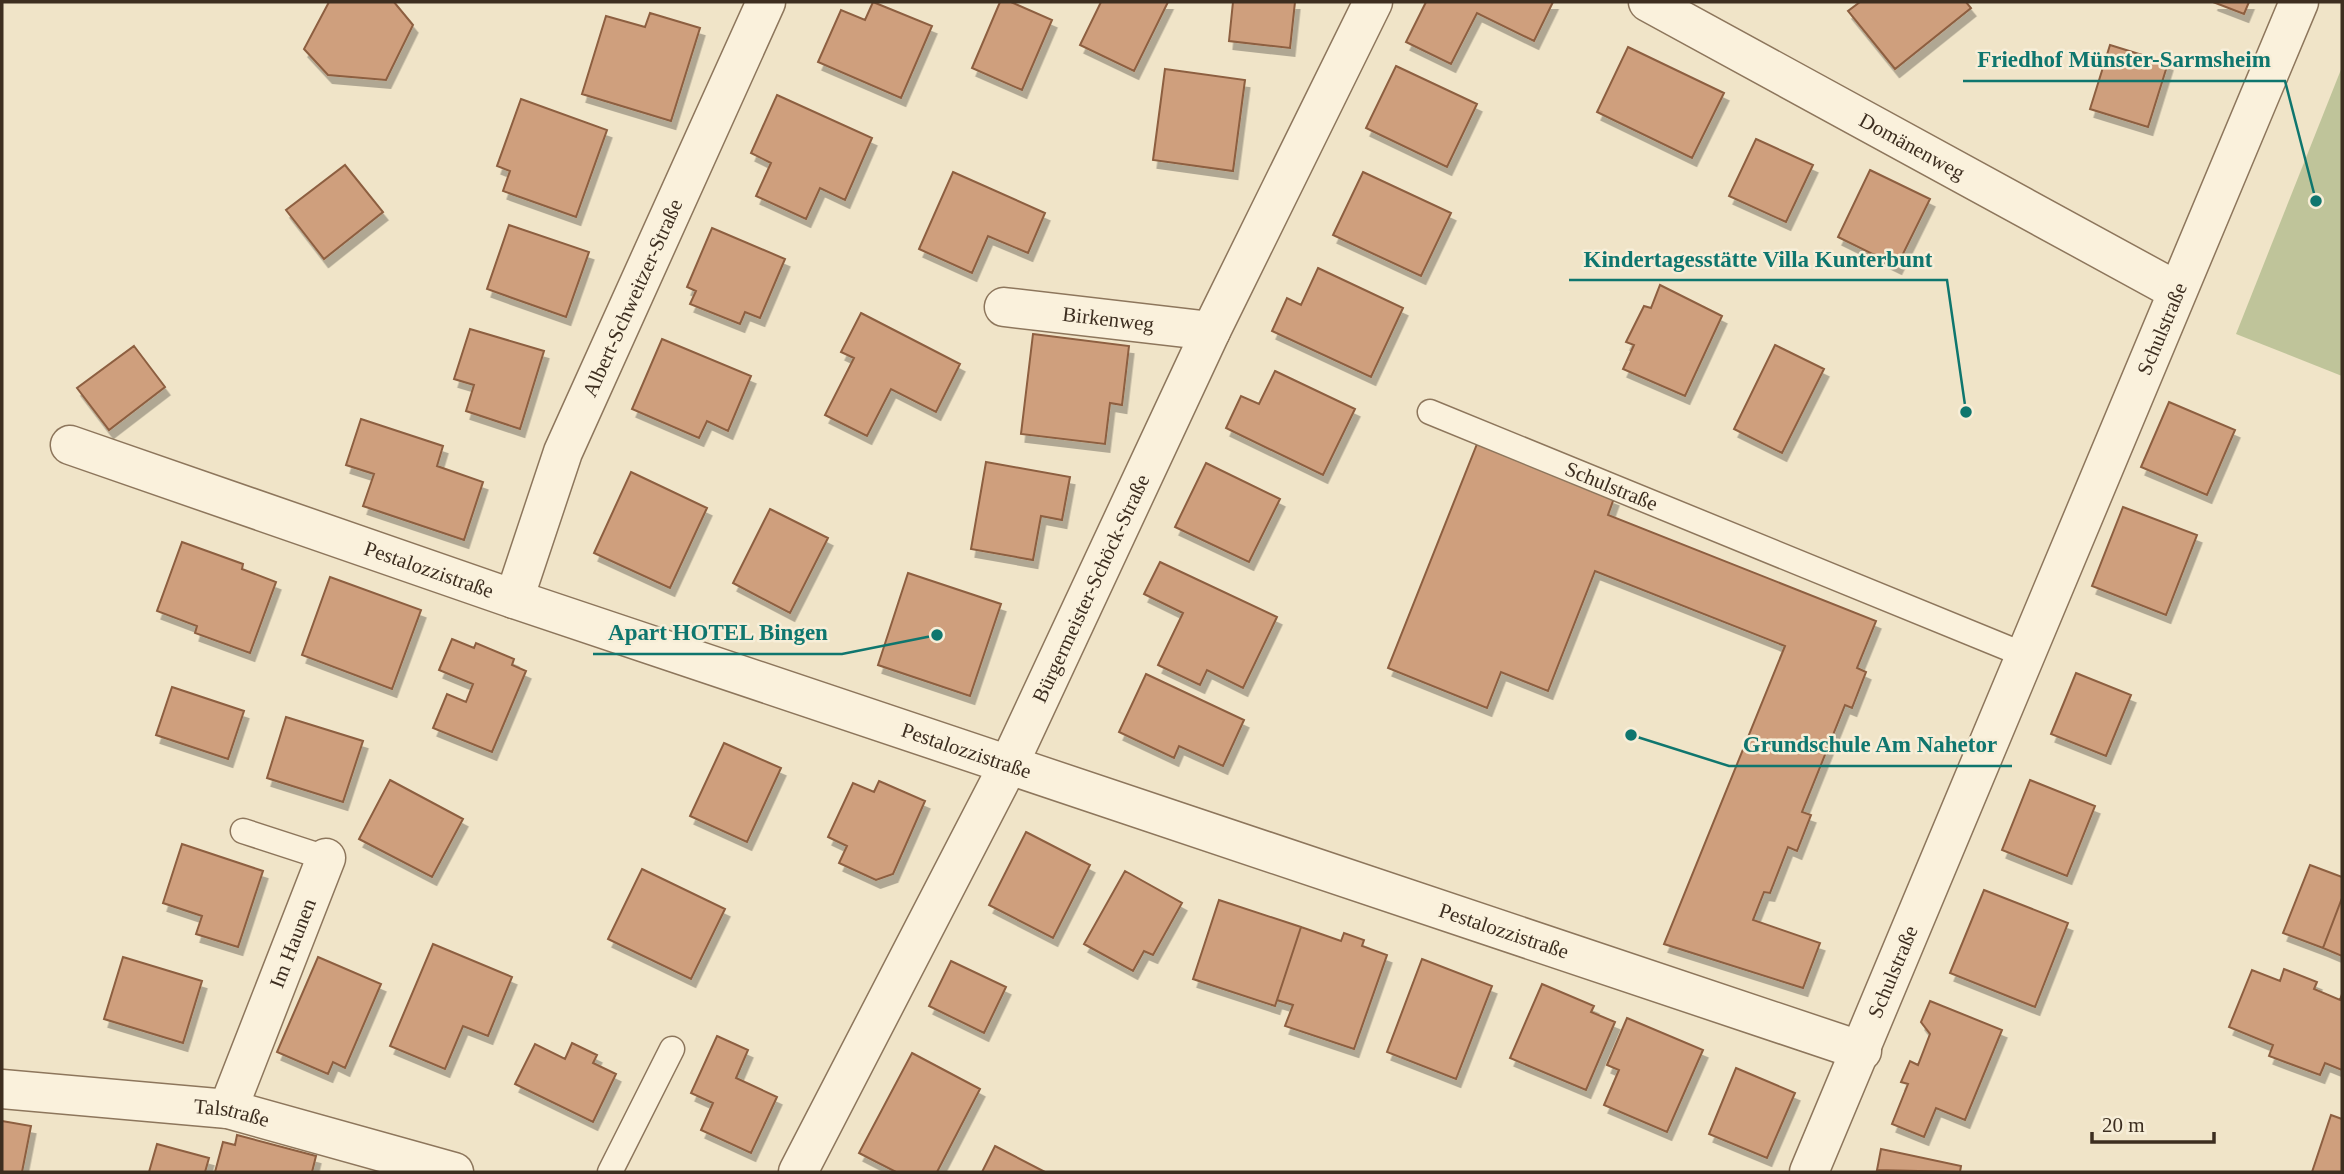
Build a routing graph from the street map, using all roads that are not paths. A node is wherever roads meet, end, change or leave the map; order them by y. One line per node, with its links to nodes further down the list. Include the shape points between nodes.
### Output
1 (766, 2): 10 (street, Albert-Schweitzer-Straße, via 563,452)
2 (1373, 2): 7 (street, Bürgermeister-Schöck-Straße)
3 (1648, 2): 5 (street, Domänenweg)
4 (2299, 2): 5 (street, Schulstraße)
5 (2177, 291): 11 (street, Schulstraße)
6 (1004, 307): 7 (street, Birkenweg)
7 (1211, 331): 12 (street, Bürgermeister-Schöck-Straße)
8 (1430, 412): 11 (lane, Schulstraße)
9 (70, 445): 10 (street, Pestalozzistraße)
10 (514, 599): 12 (street, Pestalozzistraße)
11 (2027, 656): 16 (street, Schulstraße)
12 (1009, 764): 16 (street, Pestalozzistraße); 21 (street, Bürgermeister-Schöck-Straße)
13 (243, 831): 14 (lane, Im Haunen)
14 (326, 858): 18 (street, Im Haunen)
15 (672, 1049): 20 (lane)
16 (1862, 1051): 22 (street, Schulstraße)
17 (2, 1089): 18 (street, Talstraße)
18 (228, 1109): 19 (street, Talstraße)
19 (454, 1172)
20 (610, 1172)
21 (799, 1172)
22 (1809, 1172)

